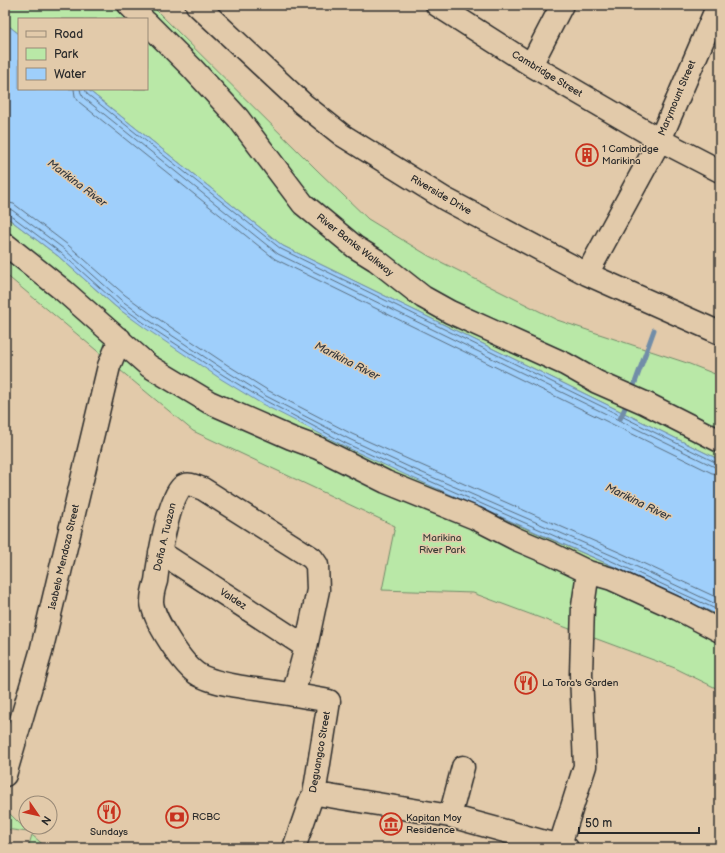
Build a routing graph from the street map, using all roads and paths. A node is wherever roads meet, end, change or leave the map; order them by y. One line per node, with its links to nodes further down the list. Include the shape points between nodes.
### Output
1 (129, 5): 6 (street)
2 (197, 5): 12 (street, Riverside Drive, via 303,104 342,134 446,199)
3 (437, 5): 8 (street, Cambridge Street)
4 (562, 5): 8 (street)
5 (718, 5): 9 (street, Marymount Street)
6 (142, 18)
7 (148, 24): 15 (street, River Banks Walkway, via 238,118 303,204 355,247 423,297 450,312 566,364 597,382)
8 (531, 65): 9 (street, Cambridge Street)
9 (660, 140): 10 (street, Cambridge Street); 12 (street, Marymount Street)
10 (720, 171)
11 (5, 244): 14 (street)
12 (587, 274): 13 (street, Riverside Drive)
13 (720, 333)
14 (120, 339): 17 (street, via 149,366 209,402 318,448 386,482 475,518); 23 (street, Isabelo Mendoza Street, via 109,366 41,652)
15 (720, 441)
16 (160, 552): 19 (street, Valdez); 19 (street, Doña A. Tuazon, via 176,495 183,485 188,484 203,489 312,558 317,565 318,590); 20 (street, Doña A. Tuazon, via 152,602 156,618 185,662 197,674 214,682)
17 (588, 572): 18 (street, via 612,579); 26 (street, via 583,606 581,674 585,766)
18 (720, 630)
19 (306, 647): 20 (street, Doña A. Tuazon)
20 (293, 696): 21 (street, Doña A. Tuazon)
21 (329, 701): 24 (street, Deguangco Street)
22 (463, 767): 25 (street)
23 (5, 775)
24 (314, 795): 25 (street); 27 (street, Deguangco Street)
25 (450, 816): 26 (street)
26 (562, 847)
27 (294, 848)

